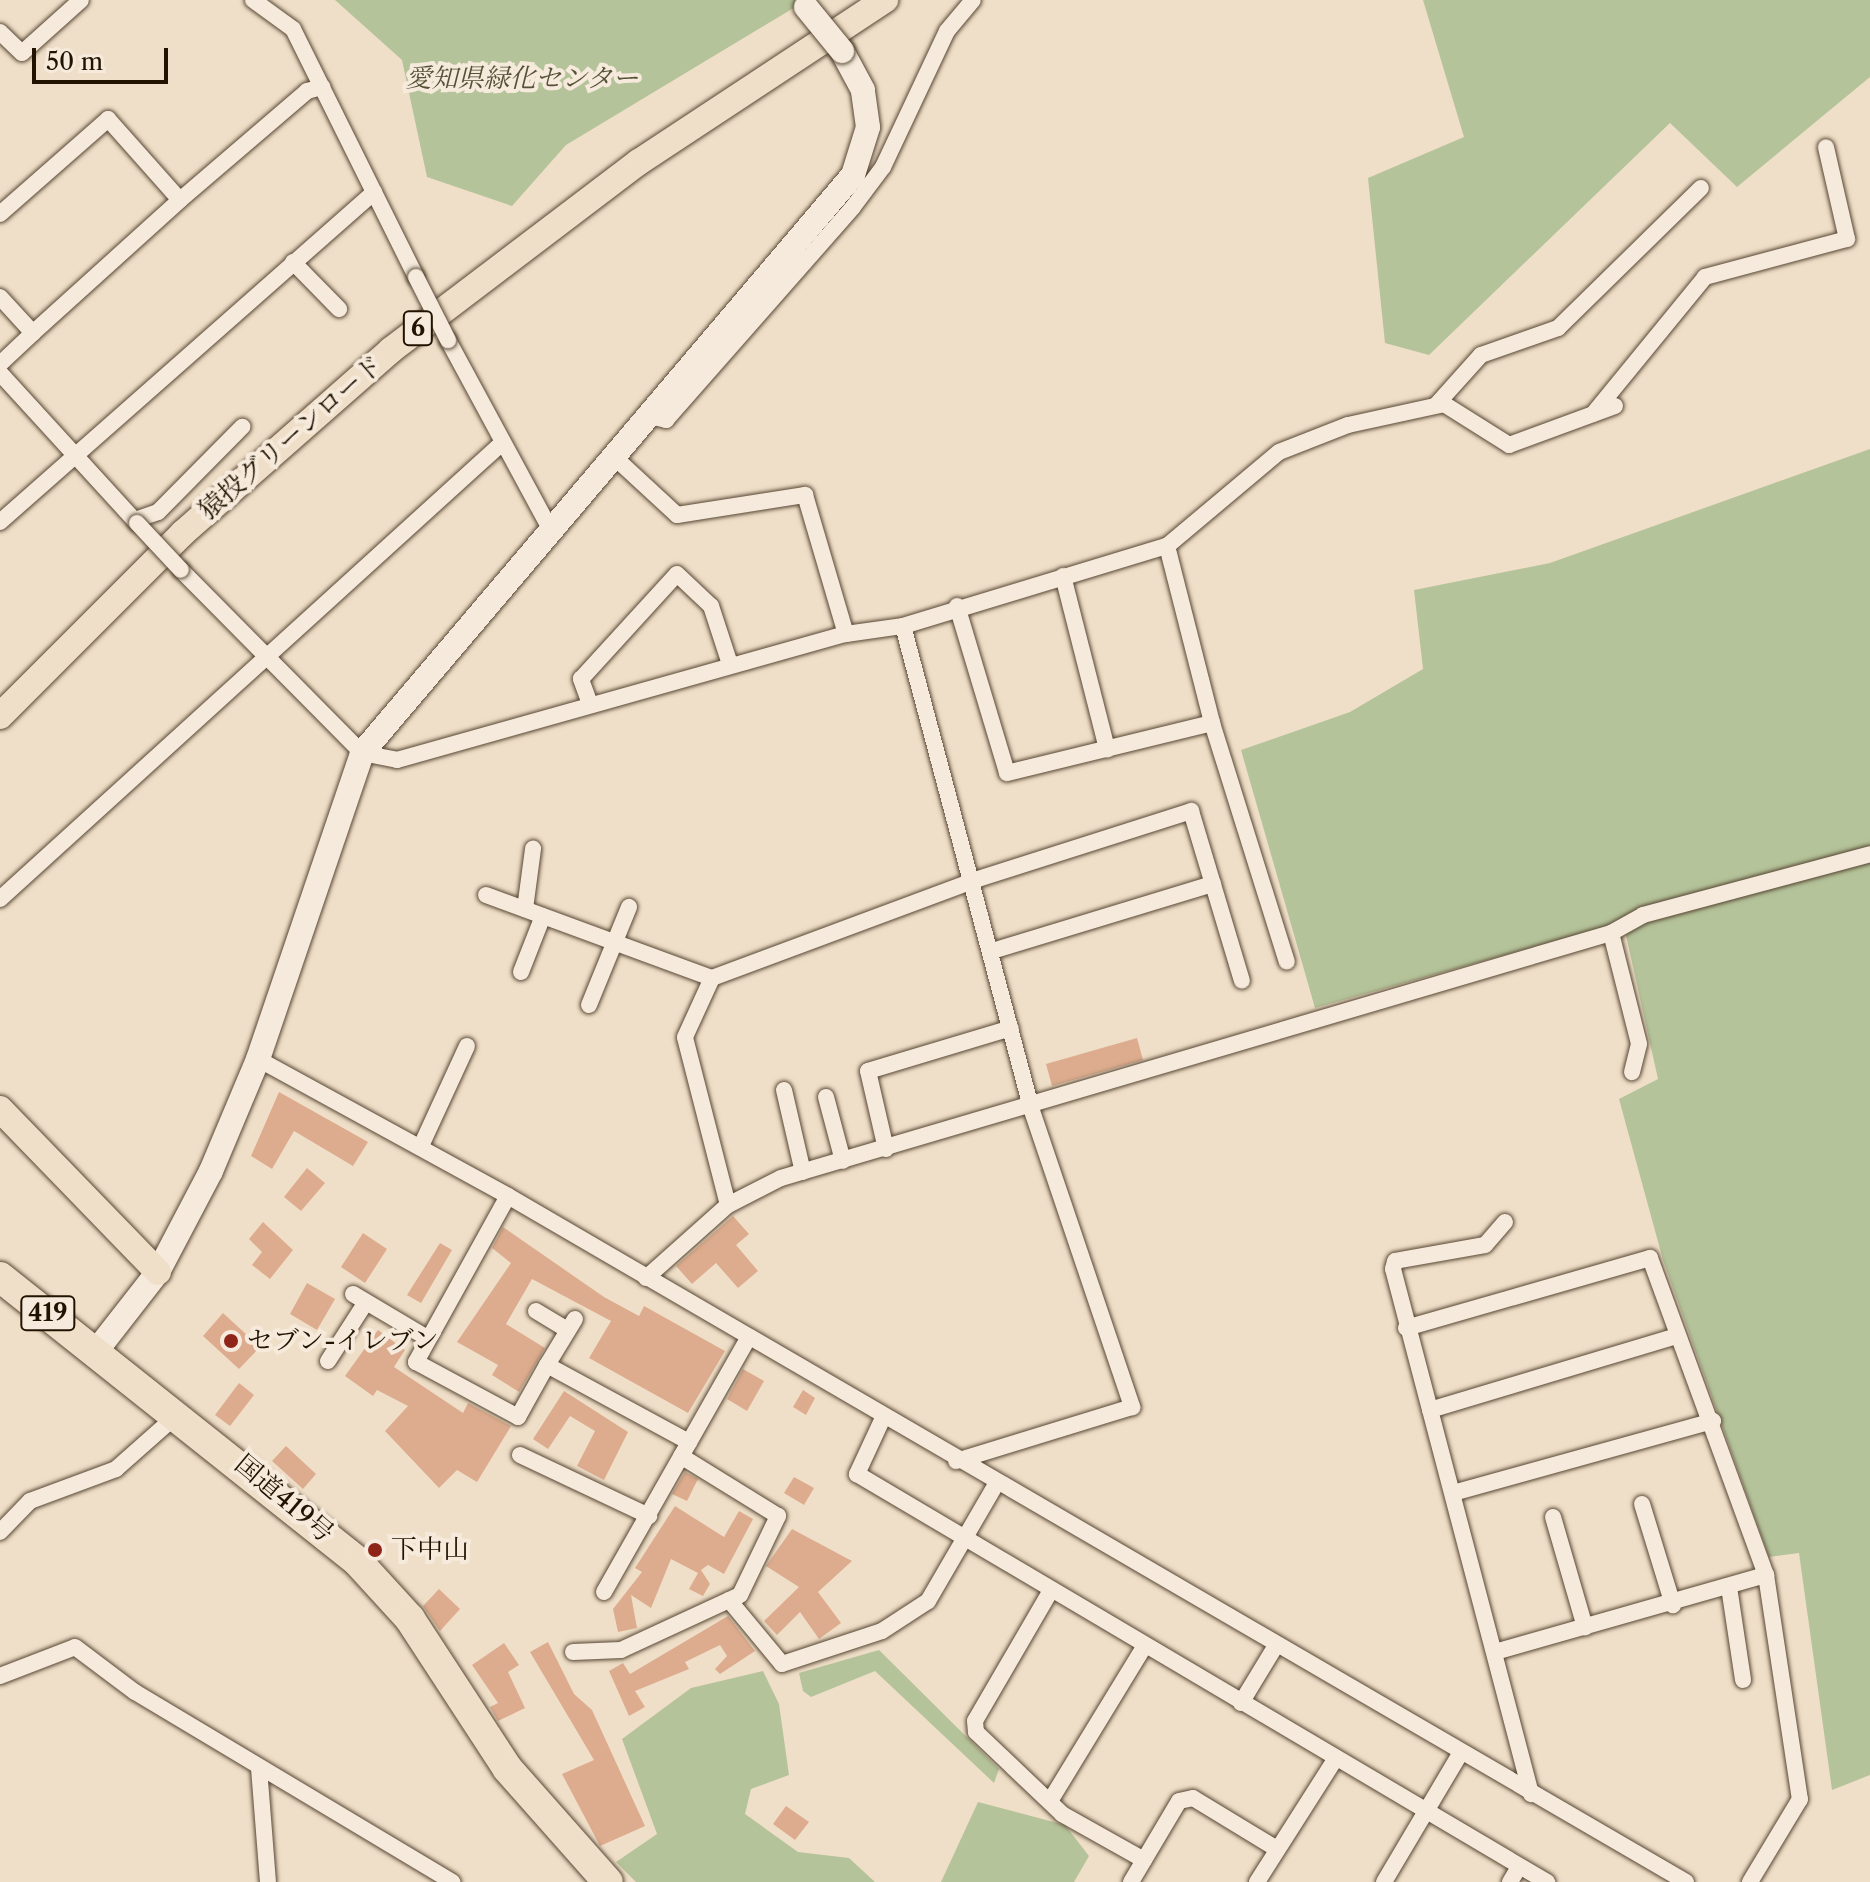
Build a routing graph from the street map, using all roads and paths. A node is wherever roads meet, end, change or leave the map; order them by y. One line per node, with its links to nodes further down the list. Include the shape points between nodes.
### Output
1 (81, 0): 6 (street, via 22,53)
2 (253, 0): 7 (street, via 293,29)
3 (885, 0): 38 (main road, 猿投グリーンロード / 6, via 726,101 470,286 250,471)
4 (973, 0): 21 (street, via 947,31 883,167 853,207 666,420)
5 (803, 4): 21 (street, bridge, via 842,51 863,90 867,118 853,175)
6 (0, 32)
7 (322, 87): 10 (street); 11 (street, via 307,91)
8 (1826, 147): 22 (street, via 1847,239 1705,277)
9 (1701, 188): 19 (street, via 1558,328 1481,355)
10 (374, 192): 13 (street); 24 (street, bridge)
11 (180, 200): 12 (street, via 108,119); 16 (street)
12 (0, 214)
13 (293, 262): 15 (street); 26 (street)
14 (0, 297): 16 (street)
15 (339, 309)
16 (33, 333): 17 (street)
17 (0, 364)
18 (0, 373): 26 (street)
19 (1437, 404): 22 (street, via 1509,445); 30 (street, via 1348,425 1279,452)
20 (1615, 406): 22 (street)
21 (645, 415): 25 (street)
22 (1592, 415)
23 (242, 427): 28 (street, via 158,512)
24 (501, 444): 29 (street); 35 (street)
25 (611, 454): 29 (street); 34 (street, via 677,515 805,495)
26 (73, 456): 27 (street); 28 (street)
27 (0, 522)
28 (136, 522): 35 (street, bridge)
29 (550, 529): 41 (street)
30 (1167, 546): 31 (street); 39 (street)
31 (1063, 576): 32 (street); 40 (street)
32 (957, 606): 33 (street); 40 (street, via 1007,773)
33 (903, 626): 34 (street); 44 (street)
34 (846, 634): 36 (street)
35 (266, 659): 41 (street); 47 (street)
36 (730, 664): 37 (street); 37 (street, via 711,606 677,574 581,679)
37 (590, 704): 41 (street, via 397,760)
38 (3, 711)
39 (1212, 723): 40 (street); 54 (street)
40 (1107, 749)
41 (362, 753): 61 (street)
42 (533, 849): 49 (street)
43 (1870, 854): 51 (street, via 1643,915)
44 (975, 880): 45 (street, via 1191,811); 53 (street); 56 (street)
45 (1213, 884): 53 (street); 57 (street)
46 (486, 895): 49 (street)
47 (0, 899)
48 (629, 907): 52 (street)
49 (525, 909): 50 (street)
50 (543, 916): 52 (street); 55 (street)
51 (1611, 933): 62 (street, via 1639,1044); 65 (street)
52 (616, 942): 56 (street); 58 (street)
53 (992, 951): 59 (street)
54 (1287, 962)
55 (521, 972)
56 (712, 978): 72 (street, via 685,1037)
57 (1242, 981)
58 (589, 1005)
59 (1011, 1028): 65 (street); 68 (street, via 868,1071)
60 (467, 1046): 67 (street)
61 (258, 1059): 67 (street); 74 (street)
62 (1632, 1072)
63 (784, 1090): 70 (street)
64 (826, 1097): 69 (street)
65 (1031, 1108): 68 (street); 91 (street, via 1132,1407)
66 (0, 1109): 74 (main road)
67 (421, 1146): 71 (street)
68 (886, 1149): 69 (street)
69 (843, 1161): 70 (street)
70 (803, 1172): 72 (street)
71 (508, 1196): 76 (street); 80 (street)
72 (728, 1205): 76 (street)
73 (1505, 1222): 78 (street, via 1485,1245 1395,1261)
74 (158, 1272): 82 (street)
75 (0, 1277): 82 (highway, 国道419号 / 419)
76 (646, 1278): 81 (street)
77 (536, 1311): 84 (street, via 572,1325)
78 (1406, 1328): 79 (street, via 1650,1258); 85 (street)
79 (1677, 1336): 85 (street); 88 (street)
80 (427, 1338): 83 (street, via 360,1298); 84 (street, via 416,1362 518,1417)
81 (748, 1339): 87 (street); 89 (street)
82 (97, 1350): 86 (highway, 国道419号 / 419)
83 (328, 1361)
84 (547, 1365): 89 (street)
85 (1430, 1410): 93 (street)
86 (178, 1414): 97 (street, via 116,1469 30,1501); 124 (highway, 国道419号 / 419, via 358,1562 410,1619 507,1768)
87 (882, 1420): 91 (street); 98 (street, via 857,1474 926,1512)
88 (1713, 1421): 93 (street); 99 (street)
89 (685, 1449): 95 (street); 103 (street, via 778,1516 740,1595)
90 (520, 1455): 95 (street)
91 (956, 1461): 92 (street)
92 (996, 1484): 98 (street); 107 (street)
93 (1453, 1493): 109 (street)
94 (1642, 1504): 104 (street)
95 (649, 1516): 101 (street)
96 (1553, 1517): 105 (street)
97 (0, 1532)
98 (962, 1542): 102 (street); 103 (street, via 928,1601 882,1631 782,1664)
99 (1766, 1575): 100 (street); 131 (street, via 1800,1799)
100 (1729, 1587): 104 (street); 111 (street)
101 (604, 1592)
102 (1050, 1592): 106 (street); 117 (street, via 975,1721 976,1732)
103 (729, 1600): 108 (street, via 621,1650)
104 (1673, 1605): 105 (street)
105 (1585, 1627): 109 (street)
106 (1144, 1647): 112 (street); 117 (street)
107 (1275, 1647): 112 (street); 113 (street)
108 (573, 1652)
109 (1495, 1652): 116 (street)
110 (0, 1676): 115 (street, via 75,1647)
111 (1743, 1680)
112 (1241, 1703): 114 (street)
113 (1460, 1754): 116 (street); 118 (street)
114 (1336, 1758): 118 (street); 119 (street)
115 (259, 1768): 122 (street); 123 (street, via 282,1774)
116 (1531, 1794): 130 (street)
117 (1050, 1801): 120 (street)
118 (1427, 1810): 121 (street); 127 (street)
119 (1277, 1849): 120 (street, via 1193,1798 1179,1801); 126 (street)
120 (1144, 1860): 125 (street)
121 (1519, 1867): 128 (street); 129 (street)
122 (268, 1882)
123 (452, 1882)
124 (608, 1882)
125 (1131, 1882)
126 (1257, 1882)
127 (1384, 1882)
128 (1510, 1882)
129 (1547, 1882)
130 (1686, 1882)
131 (1750, 1882)

